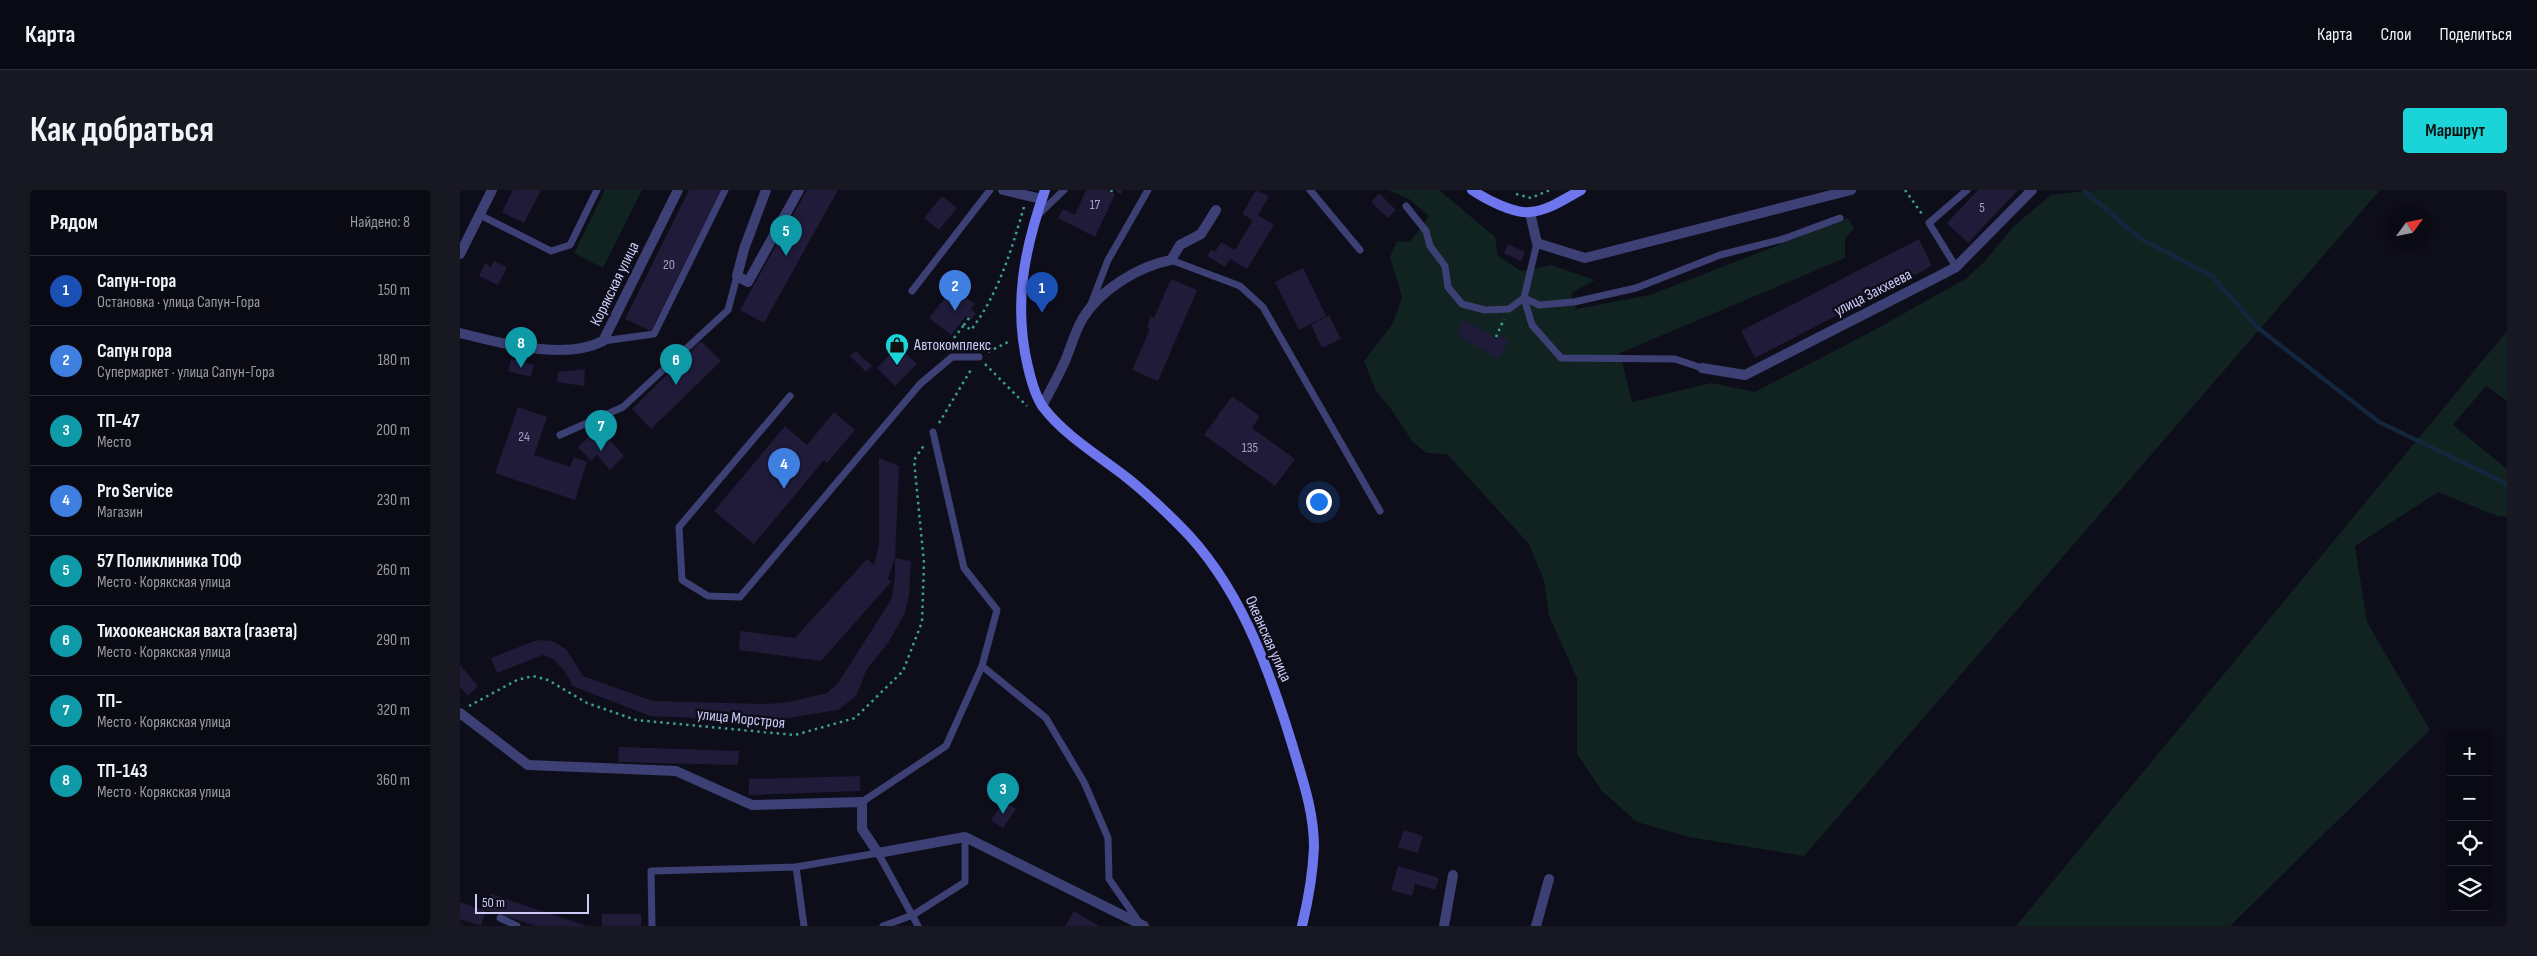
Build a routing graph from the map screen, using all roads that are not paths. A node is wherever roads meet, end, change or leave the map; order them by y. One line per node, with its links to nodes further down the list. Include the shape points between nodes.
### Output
1 (492, 190): 21 (street)
2 (597, 190): 21 (lane, via 570,245 551,251)
3 (678, 190): 34 (street, Корякская улица)
4 (726, 190): 34 (lane, via 654,334)
5 (766, 190): 29 (street)
6 (799, 190): 29 (street, via 748,282)
7 (990, 190): 30 (lane)
8 (1003, 190): 17 (street, via 1028,196)
9 (1064, 190): 22 (lane)
10 (1148, 190): 32 (lane, via 1108,260)
11 (1310, 190): 25 (lane)
12 (1472, 190): 20 (main road, via 1489,202)
13 (1581, 190): 20 (main road)
14 (1851, 190): 24 (street, via 1585,258)
15 (1967, 190): 28 (lane, via 1929,223)
16 (2032, 190): 28 (street, улица Закхеева)
17 (1043, 194): 22 (main road, Океанская улица)
18 (1406, 206): 31 (lane, via 1426,231 1430,246 1445,266 1448,287 1462,304 1485,310 1510,308)
19 (1216, 210): 27 (street, via 1200,234 1180,245)
20 (1530, 213): 24 (street)
21 (480, 215): 26 (street)
22 (1038, 215): 38 (main road, Океанская улица, via 1024,263 1021,336 1031,382)
23 (1840, 218): 31 (lane, via 1783,239 1720,255 1636,288 1574,302 1539,305)
24 (1537, 243): 31 (lane)
25 (1360, 250)
26 (460, 254)
27 (1171, 260): 32 (street, via 1153,264 1125,279); 41 (lane, via 1240,286 1263,307)
28 (1956, 267): 36 (street, улица Закхеева, via 1745,375)
29 (737, 276): 40 (lane, via 728,310 623,407)
30 (912, 291)
31 (1524, 298): 36 (lane, via 1532,325 1561,358 1676,359)
32 (1089, 309): 38 (street)
33 (460, 333): 34 (street, Корякская улица, via 516,348 577,349)
34 (603, 341)
35 (979, 357): 37 (lane, via 952,357 920,384 740,597 708,596 682,580 679,527)
36 (1702, 368)
37 (790, 396)
38 (1042, 406): 58 (main road, Океанская улица, via 1077,440 1129,479 1181,527 1216,568 1245,616 1278,697 1309,798 1314,846)
39 (933, 432): 42 (lane, via 964,568 997,610)
40 (560, 435)
41 (1380, 512)
42 (982, 666): 44 (lane, via 946,746); 52 (lane, via 1046,718 1084,782 1108,838 1109,878)
43 (464, 710): 44 (street, via 528,766 676,771 752,805)
44 (862, 802): 46 (street, via 862,829)
45 (965, 837): 46 (street); 50 (lane, via 965,882); 52 (street)
46 (878, 854): 47 (lane); 50 (lane)
47 (796, 866): 54 (lane, via 651,871); 55 (lane)
48 (1454, 876): 59 (street)
49 (1549, 879): 60 (street)
50 (912, 915): 56 (lane); 57 (lane)
51 (500, 918): 53 (lane)
52 (1141, 924)
53 (518, 926)
54 (652, 926)
55 (804, 926)
56 (883, 926)
57 (918, 926)
58 (1302, 926)
59 (1444, 926)
60 (1536, 926)

